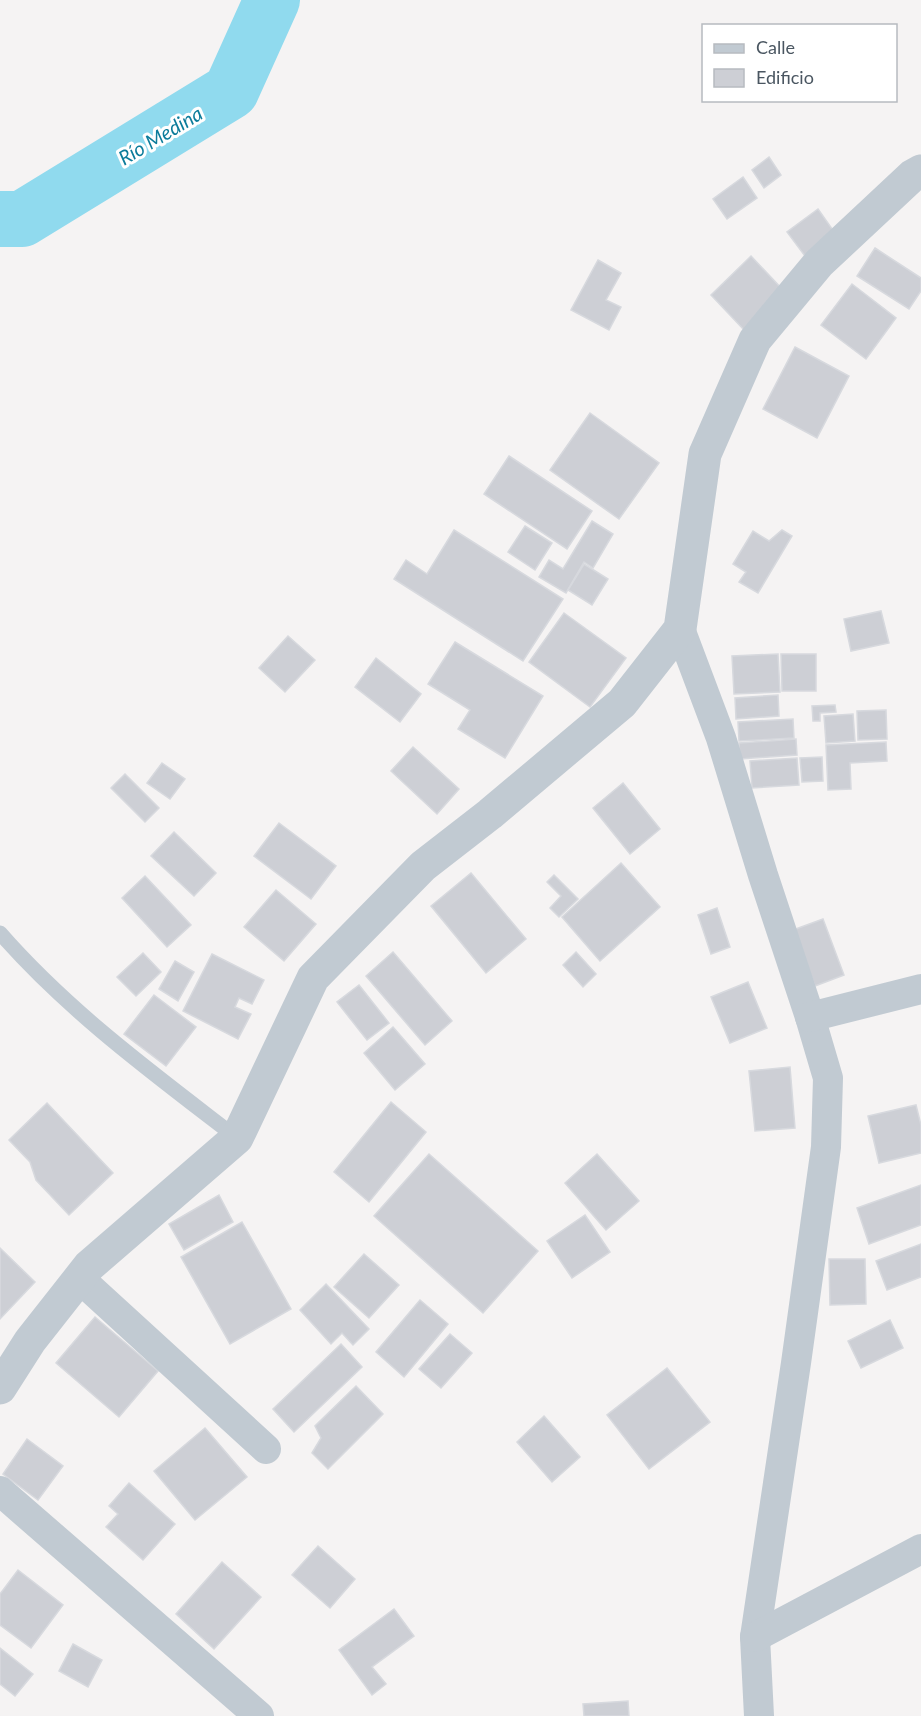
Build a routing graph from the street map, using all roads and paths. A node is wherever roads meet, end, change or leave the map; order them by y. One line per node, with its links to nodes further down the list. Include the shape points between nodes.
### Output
1 (921, 171): 2 (street, via 819,263 755,340 705,454)
2 (680, 629): 5 (street, via 721,738); 6 (street, via 622,703 423,866 313,978)
3 (0, 933): 6 (lane, via 27,964 112,1041)
4 (921, 989): 5 (street)
5 (810, 1017): 12 (street, via 828,1078 826,1147)
6 (237, 1138): 7 (street, via 89,1266)
7 (80, 1279): 8 (street, via 30,1341); 9 (street)
8 (0, 1388)
9 (266, 1449)
10 (0, 1491): 13 (street)
11 (921, 1549): 12 (street)
12 (755, 1637): 14 (street)
13 (259, 1716)
14 (759, 1716)

